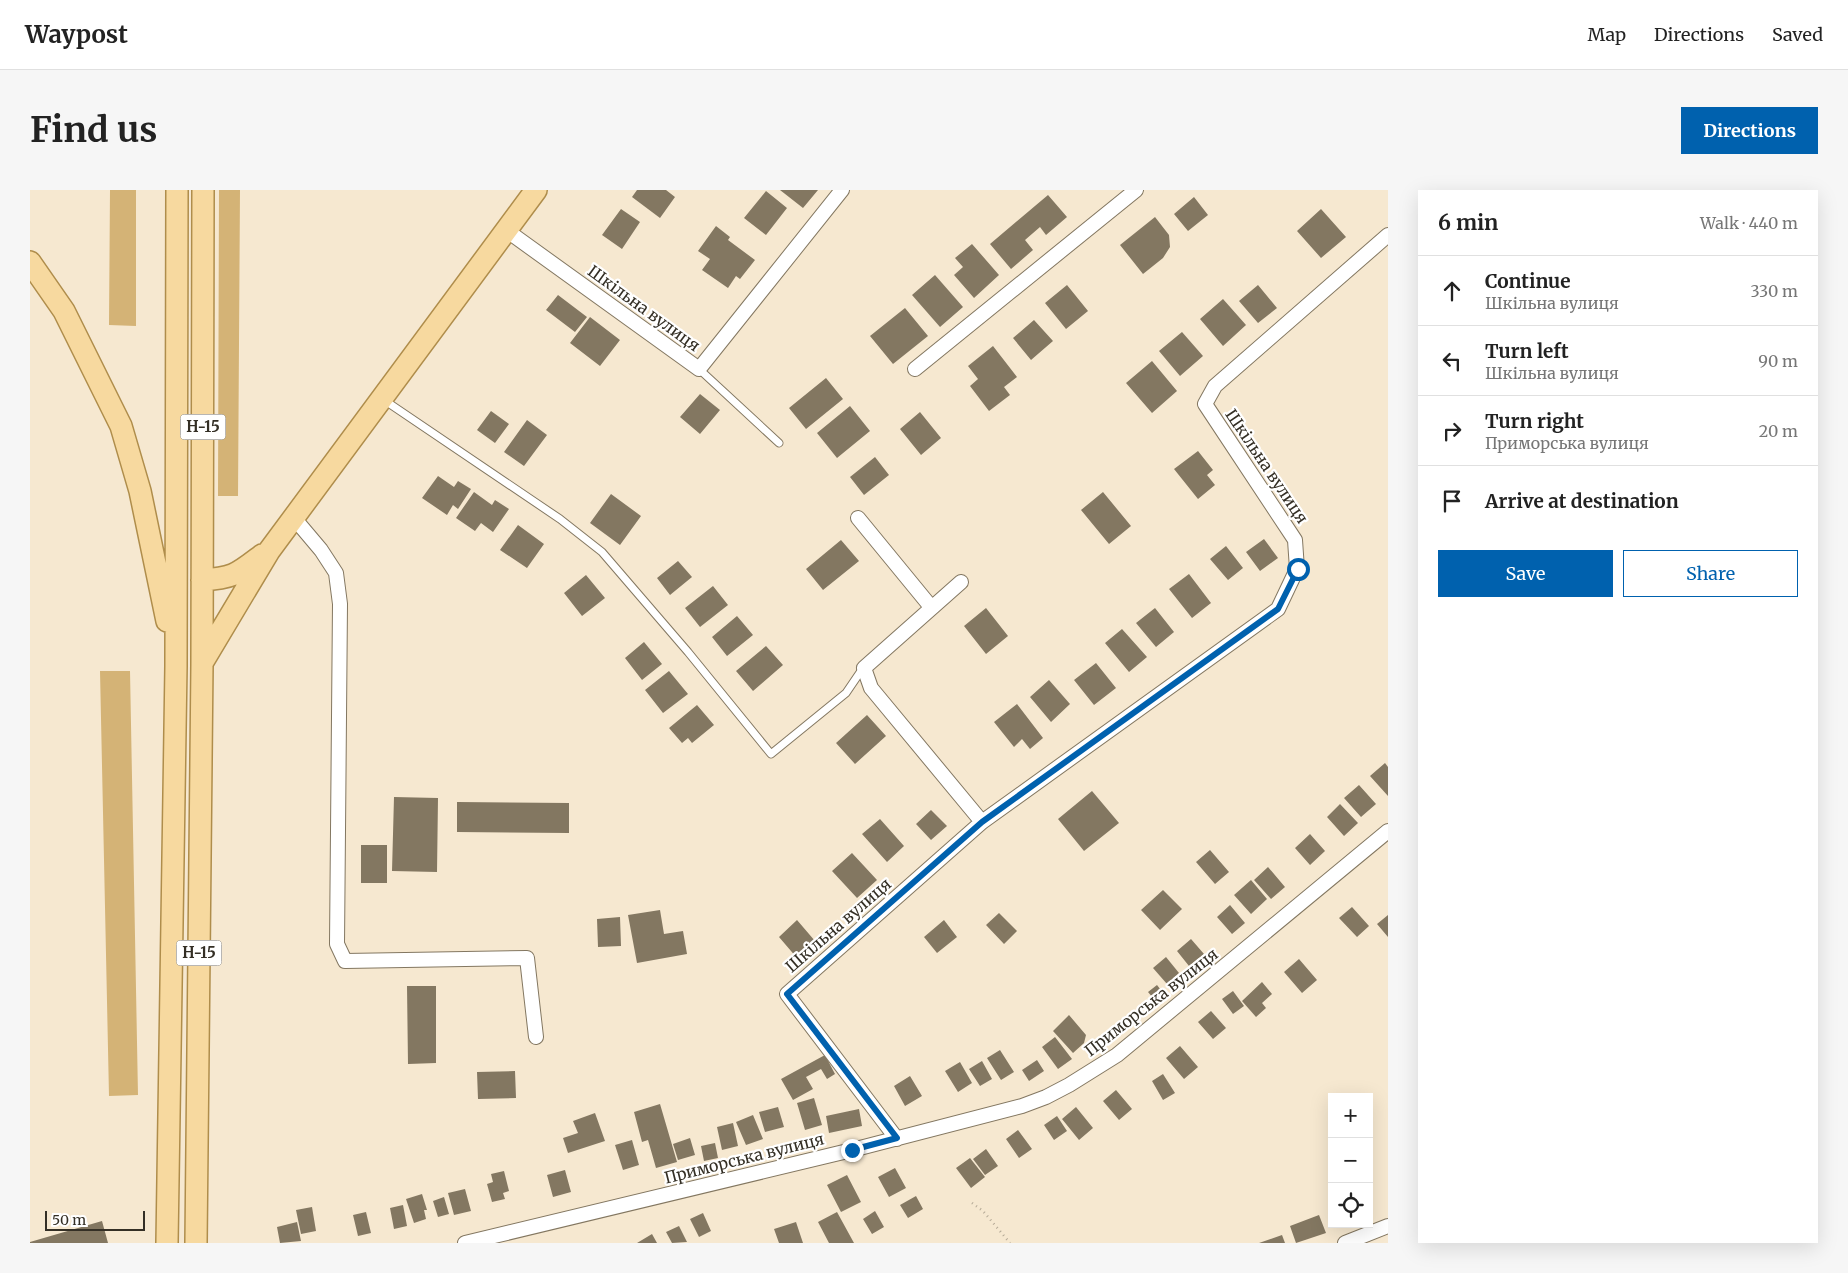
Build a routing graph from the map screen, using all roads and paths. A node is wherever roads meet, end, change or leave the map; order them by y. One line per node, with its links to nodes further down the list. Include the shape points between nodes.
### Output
1 (177, 190): 20 (main road)
2 (203, 190): 16 (main road, Н-15)
3 (536, 190): 6 (main road)
4 (842, 190): 9 (street, Шкільна вулиця)
5 (1136, 190): 10 (street)
6 (506, 230): 9 (street, Шкільна вулиця); 11 (main road)
7 (1388, 235): 22 (street, Шкільна вулиця, via 1215,386 1205,404 1296,540 1298,569 1278,609)
8 (30, 262): 20 (main road, Н-15, via 64,312 121,426 140,491)
9 (699, 369): 12 (lane)
10 (915, 369)
11 (381, 398): 13 (main road); 21 (lane, via 560,519 602,552 771,754 846,693)
12 (779, 443)
13 (294, 518): 15 (main road); 24 (street, via 336,573 340,604 338,944 345,961 527,958)
14 (858, 518): 18 (street)
15 (269, 551): 16 (main road, via 236,575); 19 (main road)
16 (202, 580): 19 (main road, Н-15)
17 (961, 582): 18 (street)
18 (931, 607): 21 (street)
19 (202, 664): 29 (main road, Н-15)
20 (176, 666): 28 (main road, Н-15)
21 (864, 668): 22 (street, via 871,688)
22 (982, 822): 25 (street, Шкільна вулиця, via 787,994)
23 (1388, 831): 25 (street, Приморська вулиця, via 1117,1055 1046,1097)
24 (536, 1036)
25 (897, 1138): 30 (street, Приморська вулиця)
26 (972, 1203): 31 (path)
27 (1388, 1226): 32 (street)
28 (167, 1241)
29 (196, 1243)
30 (465, 1243)
31 (1010, 1243)
32 (1345, 1243)

